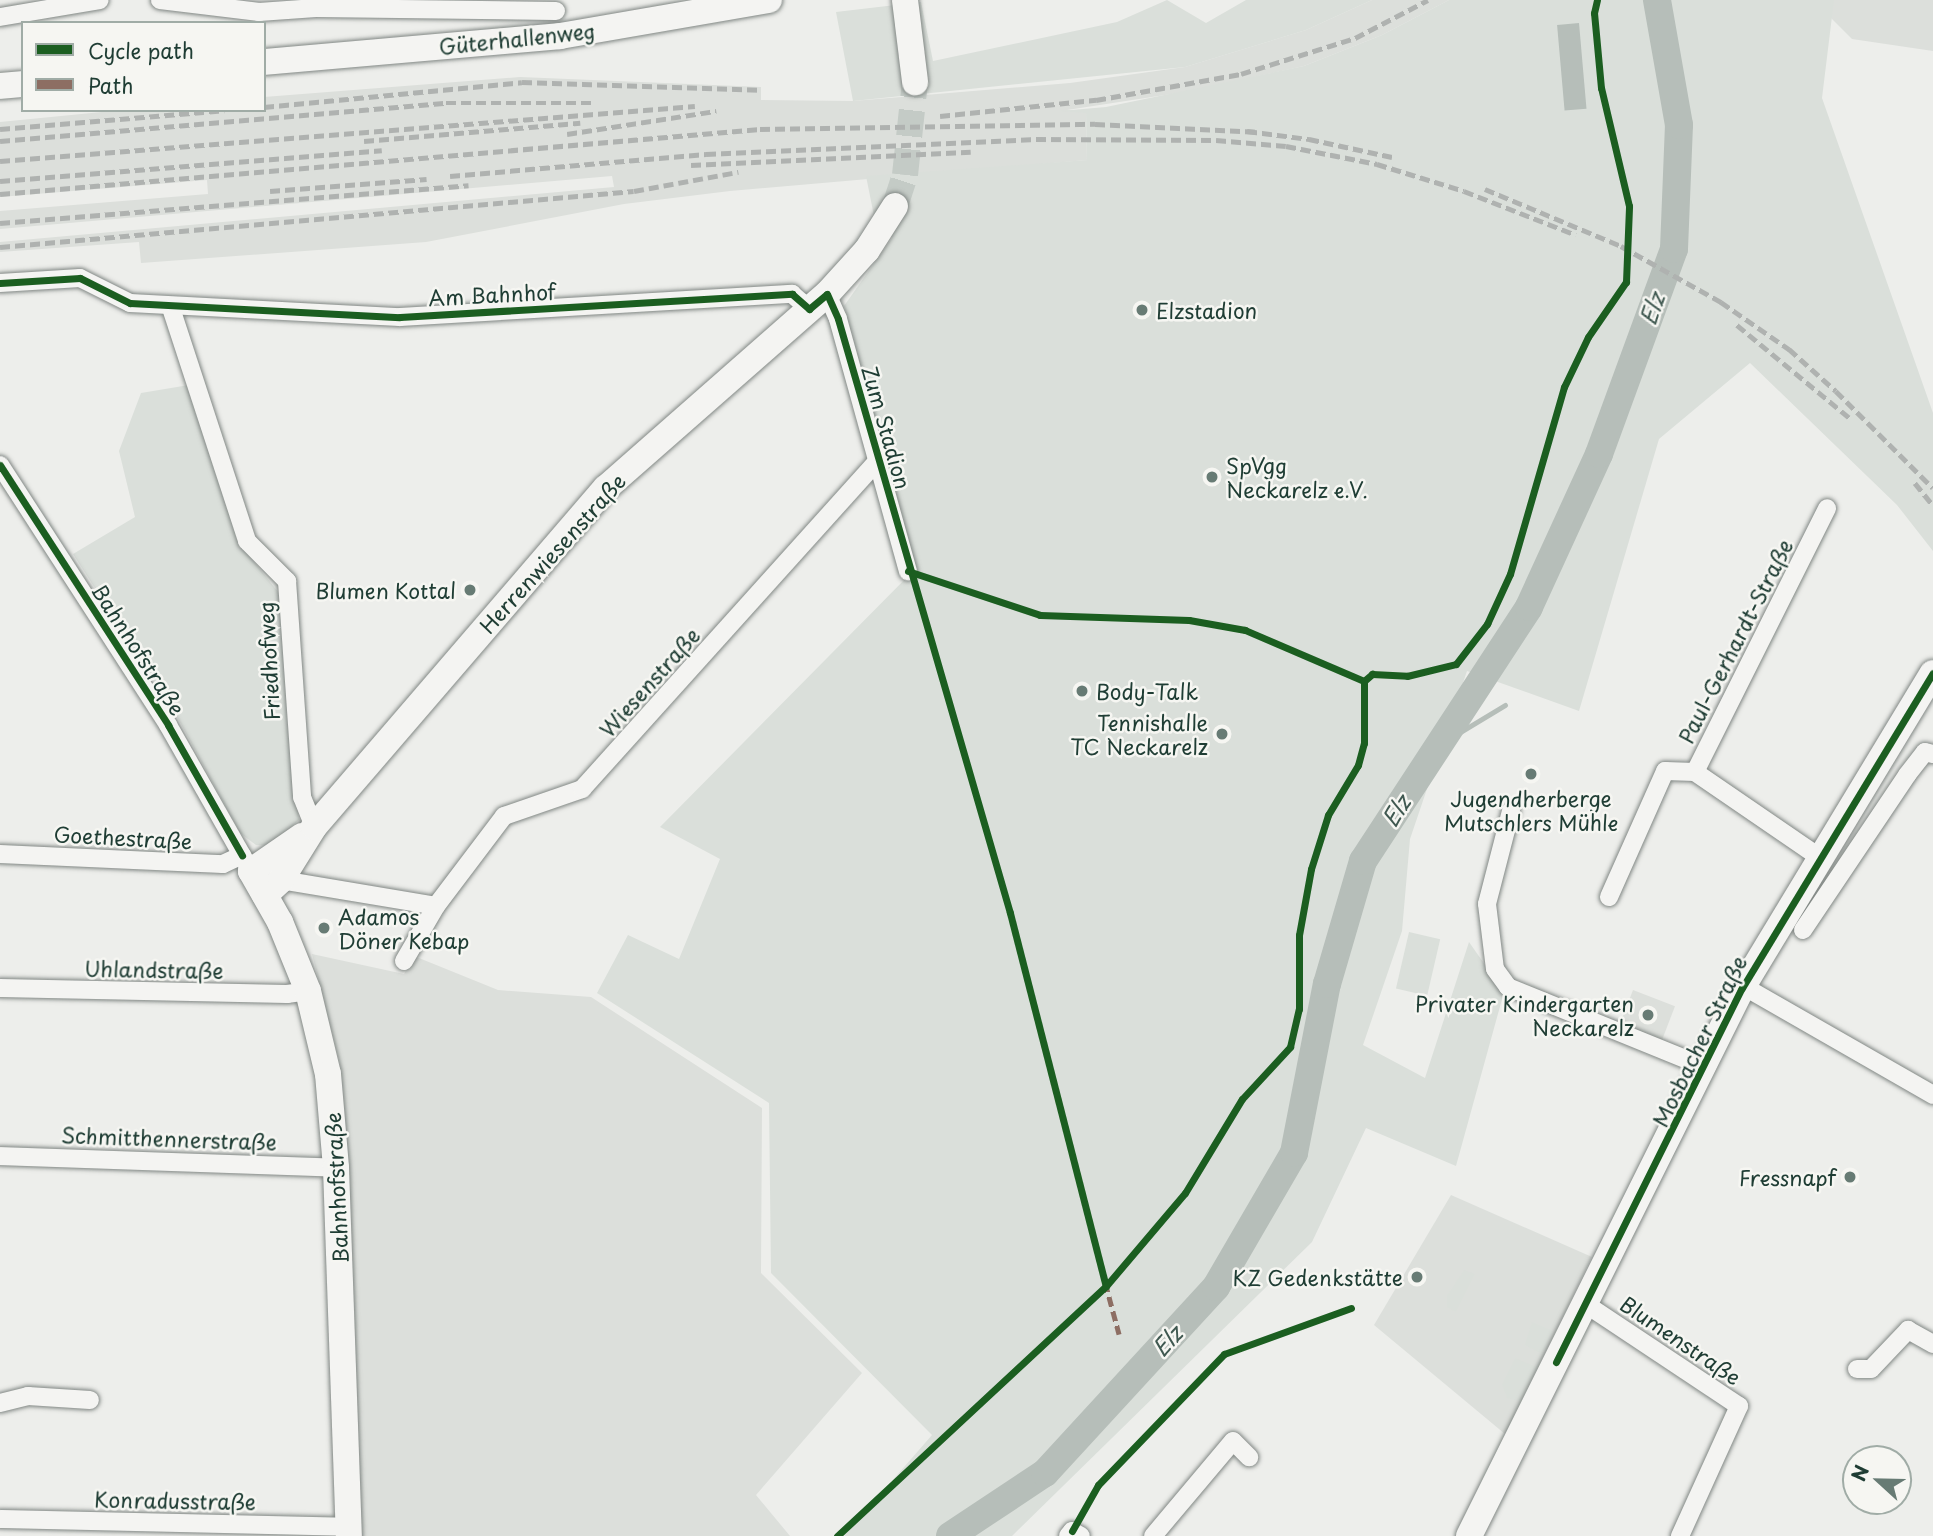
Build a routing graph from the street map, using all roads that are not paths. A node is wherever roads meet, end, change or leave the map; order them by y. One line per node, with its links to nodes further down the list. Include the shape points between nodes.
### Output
1 (100, 0): 7 (street)
2 (160, 0): 5 (street, via 260,12)
3 (769, 0): 6 (street, Güterhallenweg)
4 (905, 0): 9 (street)
5 (319, 4): 6 (street)
6 (561, 16): 8 (street, Güterhallenweg)
7 (0, 17)
8 (266, 62)
9 (915, 82)
10 (21, 84): 11 (street)
11 (0, 86)
12 (895, 206): 14 (street, Herrenwiesenstraße, via 867,250)
13 (0, 283): 15 (street, Am Bahnhof, via 80,278 130,303)
14 (818, 301): 15 (street, Am Bahnhof, via 792,294 400,317); 16 (street, Zum Stadion); 24 (street, Herrenwiesenstraße, via 606,488)
15 (171, 308): 24 (street, Friedhofweg, via 247,541 287,582 302,797)
16 (878, 459): 19 (street, Zum Stadion); 30 (street, Wiesenstraße, via 582,789 504,816)
17 (0, 465): 27 (street, Bahnhofstraße, via 168,725)
18 (1826, 508): 22 (street, Paul-Gerhardt-Straße)
19 (908, 571)
20 (1933, 673): 26 (street, Mosbacher Straße)
21 (1933, 754): 31 (street, via 1925,752 1907,775)
22 (1695, 772): 26 (street, Paul-Gerhardt-Straße); 29 (street, via 1665,771)
23 (1511, 811): 36 (street, via 1487,904 1495,969 1508,987)
24 (314, 827): 27 (street, Herrenwiesenstraße); 28 (street, Herrenwiesenstraße)
25 (0, 854): 27 (street, Goethestraße)
26 (1819, 857): 33 (street, Mosbacher Straße)
27 (246, 863): 28 (street, Bahnhofstraße)
28 (273, 888): 30 (street); 35 (street, Bahnhofstraße)
29 (1609, 897)
30 (436, 906): 32 (street, Wiesenstraße)
31 (1803, 930)
32 (404, 961)
33 (1744, 986): 36 (street, Mosbacher Straße); 37 (street)
34 (0, 988): 35 (street, Uhlandstraße)
35 (308, 991): 39 (street, Bahnhofstraße, via 328,1074)
36 (1705, 1067): 40 (street, Mosbacher Straße)
37 (1933, 1095)
38 (0, 1156): 39 (street, Schmitthennerstraße)
39 (336, 1168): 47 (street, Bahnhofstraße)
40 (1584, 1303): 49 (street, Mosbacher Straße); 50 (street, Blumenstraße, via 1739,1406)
41 (1933, 1344): 42 (street, via 1909,1330 1871,1369)
42 (1857, 1369)
43 (90, 1400): 44 (street, via 28,1396)
44 (0, 1403)
45 (1249, 1457): 48 (street, via 1233,1441)
46 (0, 1519): 47 (street, Konradusstraße)
47 (349, 1531)
48 (1153, 1536)
49 (1469, 1536)
50 (1680, 1536)

